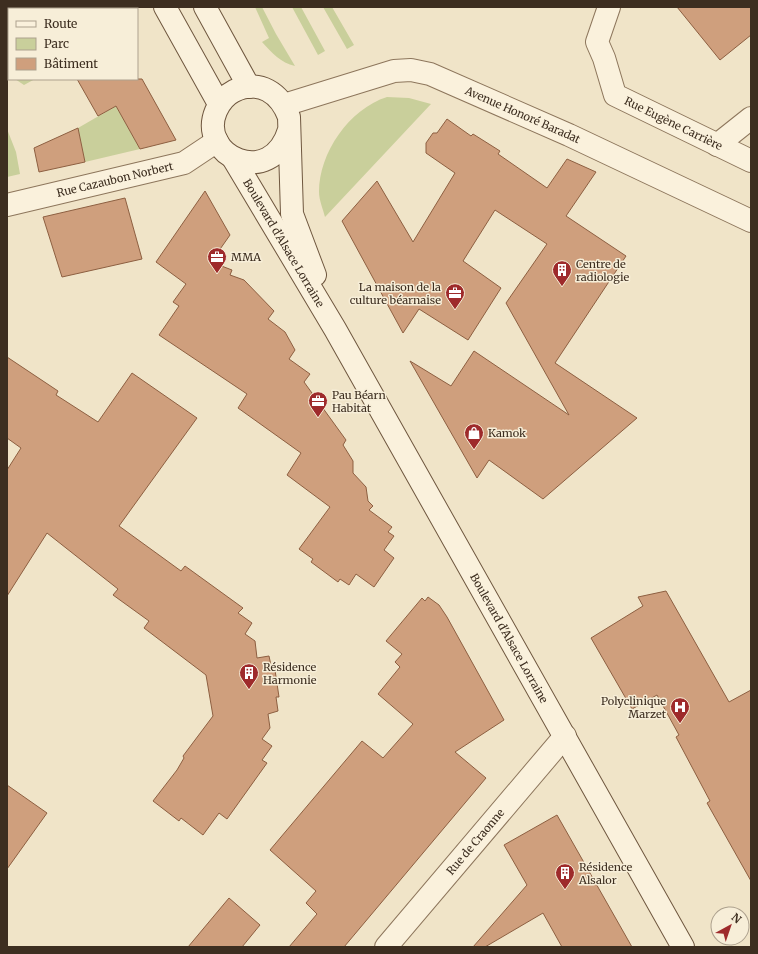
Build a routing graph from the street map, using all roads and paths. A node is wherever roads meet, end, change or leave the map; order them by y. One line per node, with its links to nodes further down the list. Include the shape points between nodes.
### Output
1 (164, 7): 6 (main road)
2 (205, 7): 5 (main road)
3 (221, 7): 5 (main road)
4 (609, 7): 11 (main road, Rue Eugène Carrière, via 597,42 615,95)
5 (249, 86): 6 (main road, via 232,92); 7 (main road, via 269,91)
6 (219, 104): 10 (main road, via 214,122)
7 (284, 105): 9 (main road, Boulevard d'Alsace Lorraine, via 289,117); 15 (main road, Avenue Honoré Baradat, via 394,72 411,70 430,74 569,135)
8 (751, 118): 11 (main road)
9 (289, 130): 12 (main road, Boulevard d'Alsace Lorraine, via 286,142 279,152 269,159 257,163); 16 (main road, Boulevard d'Alsace Lorraine, via 292,214)
10 (217, 141): 12 (main road, Boulevard d'Alsace Lorraine); 14 (main road, Rue Cazaubon Norbert, via 184,163)
11 (717, 145): 13 (main road, Rue Eugène Carrière)
12 (233, 158): 16 (main road, Boulevard d'Alsace Lorraine)
13 (751, 161)
14 (7, 205)
15 (751, 221)
16 (335, 329): 17 (main road, Boulevard d'Alsace Lorraine)
17 (565, 736): 18 (main road, Rue de Craonne); 19 (main road, Boulevard d'Alsace Lorraine)
18 (386, 947)
19 (683, 947)

